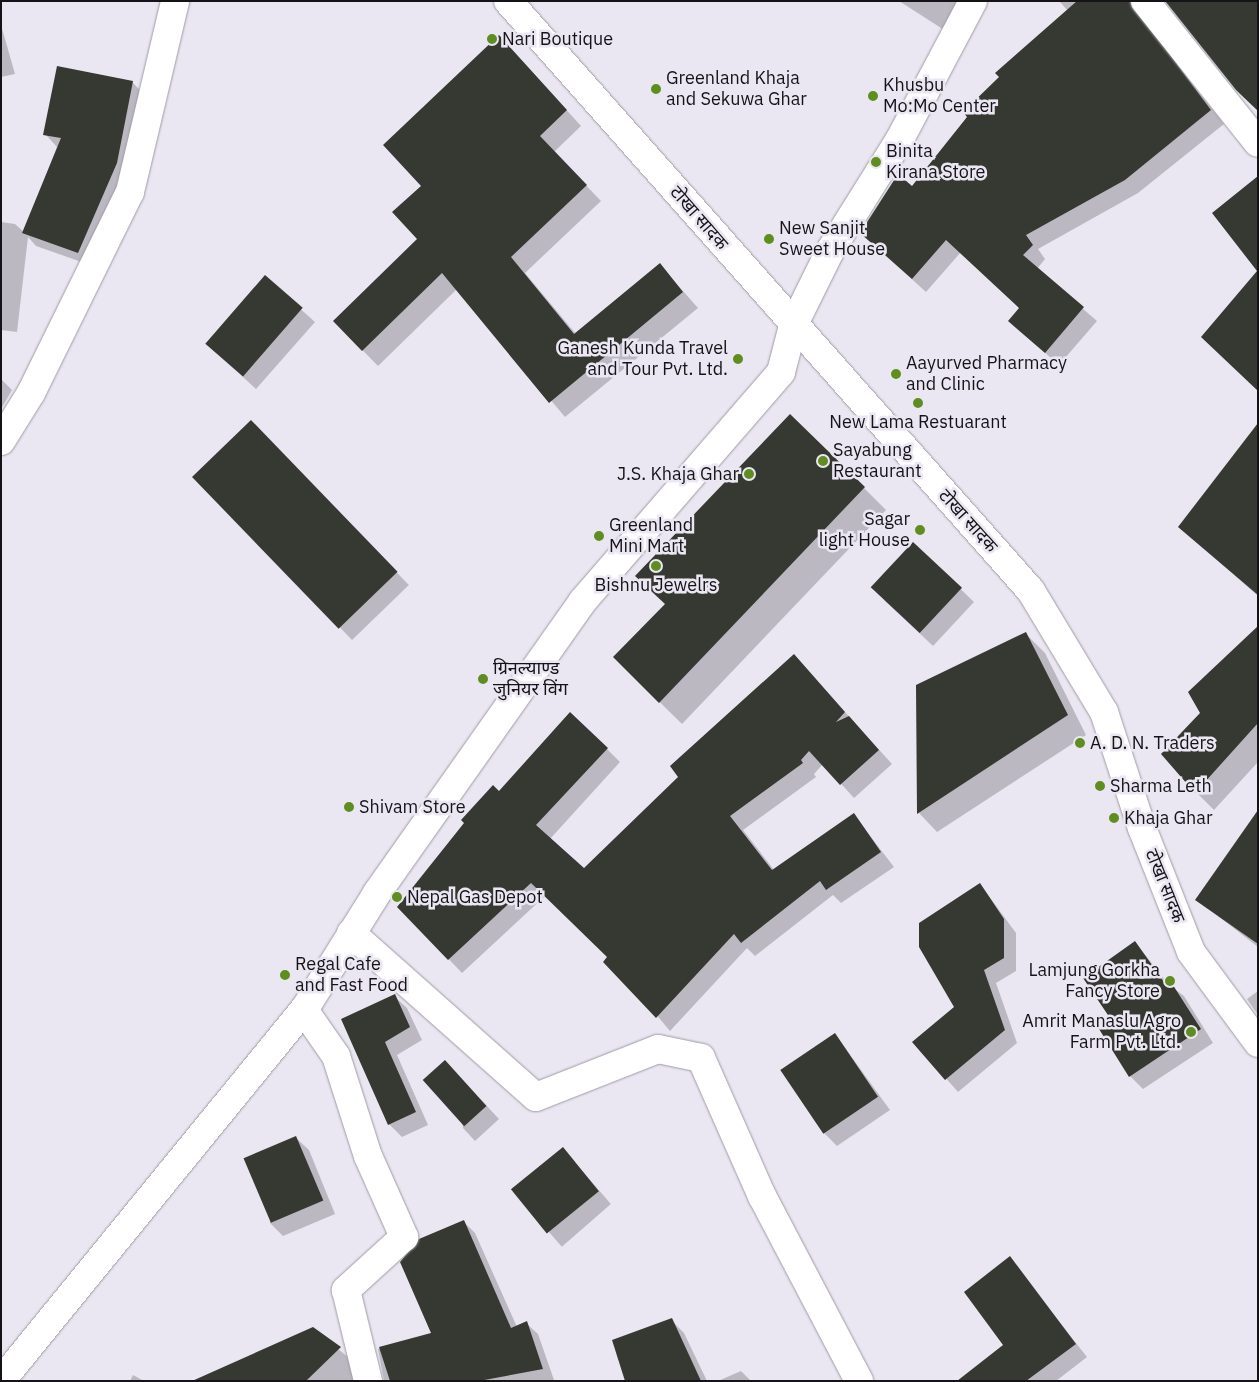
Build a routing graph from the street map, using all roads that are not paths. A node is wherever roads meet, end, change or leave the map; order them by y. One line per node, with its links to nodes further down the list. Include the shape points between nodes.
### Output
1 (175, 1): 7 (street, via 130,192 31,393)
2 (508, 1): 6 (street, टोखा सादक)
3 (973, 1): 6 (street, via 900,140 857,203)
4 (1144, 1): 5 (street)
5 (1258, 143)
6 (793, 326): 8 (street, via 780,372 582,602); 10 (street, टोखा सादक, via 1031,591 1104,712 1142,828 1191,952)
7 (1, 440)
8 (351, 933): 9 (street); 13 (street, via 536,1097 658,1049 701,1058 762,1196)
9 (304, 1010): 11 (street); 12 (street, via 336,1056 368,1156 404,1237 346,1290)
10 (1258, 1043)
11 (1, 1381)
12 (368, 1381)
13 (859, 1381)

